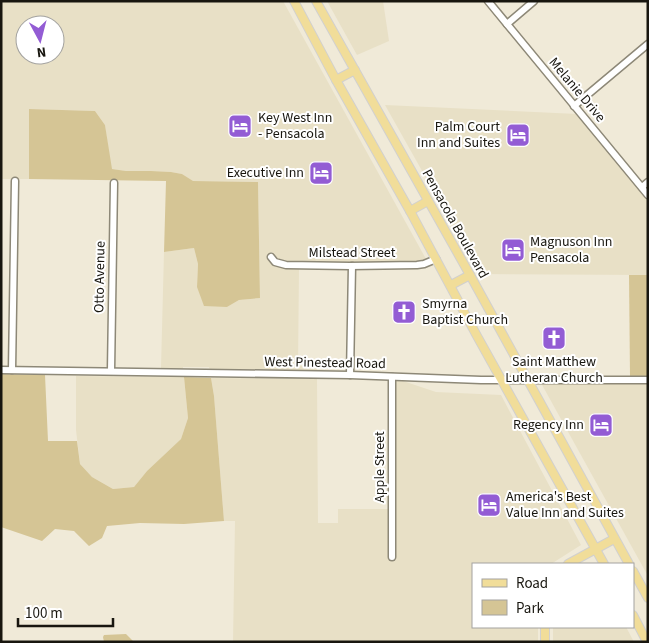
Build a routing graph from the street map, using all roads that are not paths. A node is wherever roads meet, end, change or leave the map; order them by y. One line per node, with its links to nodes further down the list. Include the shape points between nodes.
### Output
1 (294, 1): 8 (main road)
2 (316, 1): 7 (main road, Pensacola Boulevard)
3 (488, 1): 5 (street, Melanie Drive)
4 (534, 1): 5 (street)
5 (507, 24): 9 (street, Melanie Drive)
6 (648, 44): 9 (street)
7 (355, 70): 8 (main road); 15 (main road, Pensacola Boulevard)
8 (336, 80): 16 (main road)
9 (574, 106): 13 (street, Melanie Drive)
10 (15, 181): 23 (street)
11 (648, 182): 13 (street)
12 (114, 184): 24 (street, Otto Avenue)
13 (642, 188): 14 (street, Melanie Drive)
14 (648, 195)
15 (428, 201): 16 (main road); 20 (main road, Pensacola Boulevard)
16 (410, 211): 18 (main road)
17 (271, 257): 19 (street, Milstead Street, via 286,265)
18 (436, 259): 19 (street, Milstead Street, via 417,265); 21 (main road)
19 (352, 266): 25 (street)
20 (470, 275): 21 (main road); 27 (main road, Pensacola Boulevard)
21 (451, 285): 28 (main road)
22 (1, 370): 23 (street, West Pinestead Road)
23 (12, 370): 24 (street, West Pinestead Road)
24 (111, 371): 25 (street, West Pinestead Road)
25 (350, 375): 26 (street, West Pinestead Road)
26 (392, 377): 28 (street, West Pinestead Road); 32 (street, Apple Street)
27 (526, 379): 28 (street, West Pinestead Road); 29 (street, West Pinestead Road); 30 (main road, Pensacola Boulevard)
28 (502, 380): 31 (main road)
29 (648, 380)
30 (614, 538): 31 (main road); 35 (main road, Pensacola Boulevard)
31 (596, 549): 33 (main road); 34 (main road)
32 (392, 557)
33 (570, 563)
34 (603, 563)
35 (628, 563)
36 (634, 573): 37 (main road)
37 (648, 598)
38 (634, 617): 40 (main road)
39 (545, 628): 41 (main road)
40 (647, 640)
41 (545, 642)

